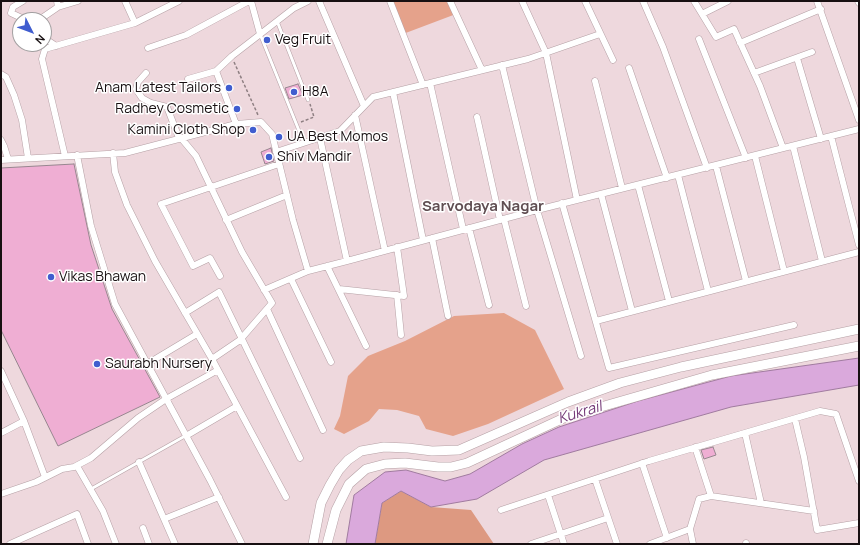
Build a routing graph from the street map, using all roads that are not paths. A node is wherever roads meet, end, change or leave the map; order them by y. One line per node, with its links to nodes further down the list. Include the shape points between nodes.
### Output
1 (23, 1): 19 (street, via 13,7)
2 (78, 1): 16 (street)
3 (125, 1): 22 (street)
4 (178, 1): 22 (street)
5 (250, 1): 23 (street); 29 (street, via 186,35)
6 (308, 1): 21 (street)
7 (319, 1): 47 (street)
8 (390, 1): 44 (street)
9 (522, 1): 31 (street)
10 (585, 1): 24 (street)
11 (643, 1): 71 (street, via 663,47)
12 (694, 1): 20 (street)
13 (728, 1): 20 (street)
14 (817, 1): 17 (street)
15 (452, 2): 36 (street)
16 (58, 4): 18 (street)
17 (821, 9): 26 (street); 50 (street)
18 (48, 12)
19 (12, 13)
20 (702, 14): 26 (street, via 716,37 734,29)
21 (277, 21): 23 (street); 46 (lane)
22 (135, 22): 28 (street)
23 (260, 34): 37 (street); 58 (lane)
24 (600, 34): 31 (street); 33 (street)
25 (699, 39): 67 (street)
26 (740, 42): 39 (street)
27 (52, 43): 28 (street)
28 (56, 46): 64 (street, via 44,49 42,59)
29 (148, 48)
30 (812, 52): 32 (street)
31 (546, 53): 34 (street); 79 (street)
32 (797, 58): 39 (street); 56 (street)
33 (613, 60)
34 (502, 65): 36 (street); 81 (street)
35 (629, 68): 73 (street)
36 (482, 70): 43 (street)
37 (216, 71): 41 (street); 51 (street)
38 (146, 73): 54 (street, via 138,82 136,89 142,98 151,103 167,106)
39 (754, 73): 60 (street)
40 (1, 74): 66 (street, via 6,77 14,95 22,120)
41 (188, 79)
42 (595, 81): 76 (street)
43 (430, 83): 44 (street); 84 (street)
44 (423, 85): 45 (street)
45 (393, 92): 47 (street, via 373,97); 86 (street)
46 (308, 100)
47 (364, 106): 48 (street)
48 (355, 115): 55 (street, via 340,131); 89 (street)
49 (477, 117): 82 (street)
50 (859, 120)
51 (236, 124): 54 (street); 61 (street, via 261,122 272,134)
52 (859, 129): 53 (street)
53 (832, 136): 56 (street); 87 (street)
54 (180, 138): 62 (street); 75 (street, via 196,156)
55 (320, 138): 58 (street); 91 (street)
56 (821, 139): 59 (street)
57 (1, 140): 68 (street, via 4,146)
58 (304, 143): 61 (street)
59 (793, 146): 60 (street); 92 (street)
60 (783, 148): 65 (street)
61 (276, 152): 69 (street)
62 (113, 153): 63 (street); 108 (street, via 114,172 127,205 155,262)
63 (77, 155): 64 (street); 121 (street, via 91,226 115,304)
64 (65, 156): 66 (street)
65 (755, 156): 67 (street); 94 (street)
66 (28, 158): 68 (street)
67 (746, 158): 70 (street)
68 (4, 160)
69 (279, 164): 75 (street); 78 (street)
70 (716, 166): 71 (street); 98 (street)
71 (707, 168): 72 (street)
72 (678, 175): 73 (street); 101 (street)
73 (667, 178): 74 (street)
74 (638, 184): 76 (street); 103 (street)
75 (211, 187): 83 (street); 96 (street, via 161,204 193,266 210,258)
76 (622, 188): 77 (street)
77 (601, 194): 79 (street); 107 (street)
78 (287, 195): 83 (street); 95 (street)
79 (577, 200): 80 (street)
80 (562, 203): 81 (street); 110 (street)
81 (537, 210): 82 (street); 118 (street)
82 (502, 219): 84 (street); 105 (street)
83 (226, 220): 99 (street)
84 (466, 229): 85 (street); 104 (street)
85 (432, 238): 86 (street); 109 (street)
86 (423, 240): 88 (street)
87 (859, 246)
88 (397, 248): 89 (street); 102 (street, via 404,296)
89 (385, 251): 91 (street)
90 (859, 252): 92 (street)
91 (347, 261): 93 (street)
92 (822, 261): 94 (street)
93 (328, 266): 95 (street); 100 (street)
94 (784, 271): 98 (street)
95 (308, 272): 97 (street)
96 (220, 276)
97 (291, 279): 99 (street); 120 (street)
98 (746, 281): 101 (street)
99 (264, 290): 106 (street, via 272,304)
100 (339, 290): 102 (street); 116 (street)
101 (708, 291): 103 (street)
102 (397, 295): 114 (street)
103 (669, 301): 107 (street)
104 (489, 305)
105 (526, 306)
106 (268, 309): 115 (street); 128 (street)
107 (632, 311): 110 (street)
108 (185, 313): 113 (street); 115 (street, via 219,292)
109 (448, 316)
110 (596, 321): 111 (street, via 609,368)
111 (794, 325)
112 (859, 329): 162 (street, via 681,367 620,383 568,402 459,450 432,452 384,447 361,451 348,460 330,485 321,503)
113 (197, 334): 119 (street); 121 (street)
114 (401, 335)
115 (243, 338): 119 (street); 133 (street)
116 (366, 346)
117 (859, 346): 163 (street, via 712,375 566,417 467,463 451,467 405,463 385,464 366,469 349,484 336,510)
118 (581, 356)
119 (212, 359): 122 (street)
120 (331, 362)
121 (147, 364): 124 (street)
122 (218, 370): 124 (street); 125 (street)
123 (1, 371): 127 (street)
124 (166, 399): 131 (street); 136 (street, via 138,418 91,458)
125 (237, 406): 131 (street); 145 (street)
126 (795, 419): 129 (street); 139 (street, via 820,411 836,414); 148 (street)
127 (24, 421): 130 (street); 137 (street)
128 (323, 430)
129 (745, 433): 132 (street); 146 (street)
130 (1, 434)
131 (186, 436): 134 (lane); 144 (street)
132 (695, 447): 135 (street); 143 (street)
133 (300, 458)
134 (139, 462): 140 (lane); 150 (street)
135 (642, 463): 138 (street); 155 (street)
136 (77, 466): 137 (street, via 62,469); 140 (street)
137 (45, 477): 141 (street)
138 (595, 479): 142 (street); 149 (street)
139 (859, 481)
140 (91, 489): 158 (street)
141 (1, 494)
142 (548, 495): 147 (street); 154 (street)
143 (711, 496): 146 (street); 153 (street, via 699,499)
144 (219, 497): 150 (street); 161 (street)
145 (286, 497)
146 (761, 503): 148 (street)
147 (501, 510)
148 (814, 510): 151 (street, via 817,530)
149 (608, 518): 154 (street); 166 (street)
150 (164, 519): 160 (street)
151 (859, 523)
152 (143, 528): 159 (street)
153 (690, 530): 155 (street); 168 (street)
154 (561, 534): 164 (street); 165 (street)
155 (668, 538): 167 (street)
156 (10, 544): 157 (street, via 77,514)
157 (88, 544)
158 (116, 544)
159 (149, 544)
160 (175, 544)
161 (242, 544)
162 (313, 544)
163 (327, 544)
164 (531, 544)
165 (564, 544)
166 (617, 544)
167 (650, 544)
168 (693, 544)

